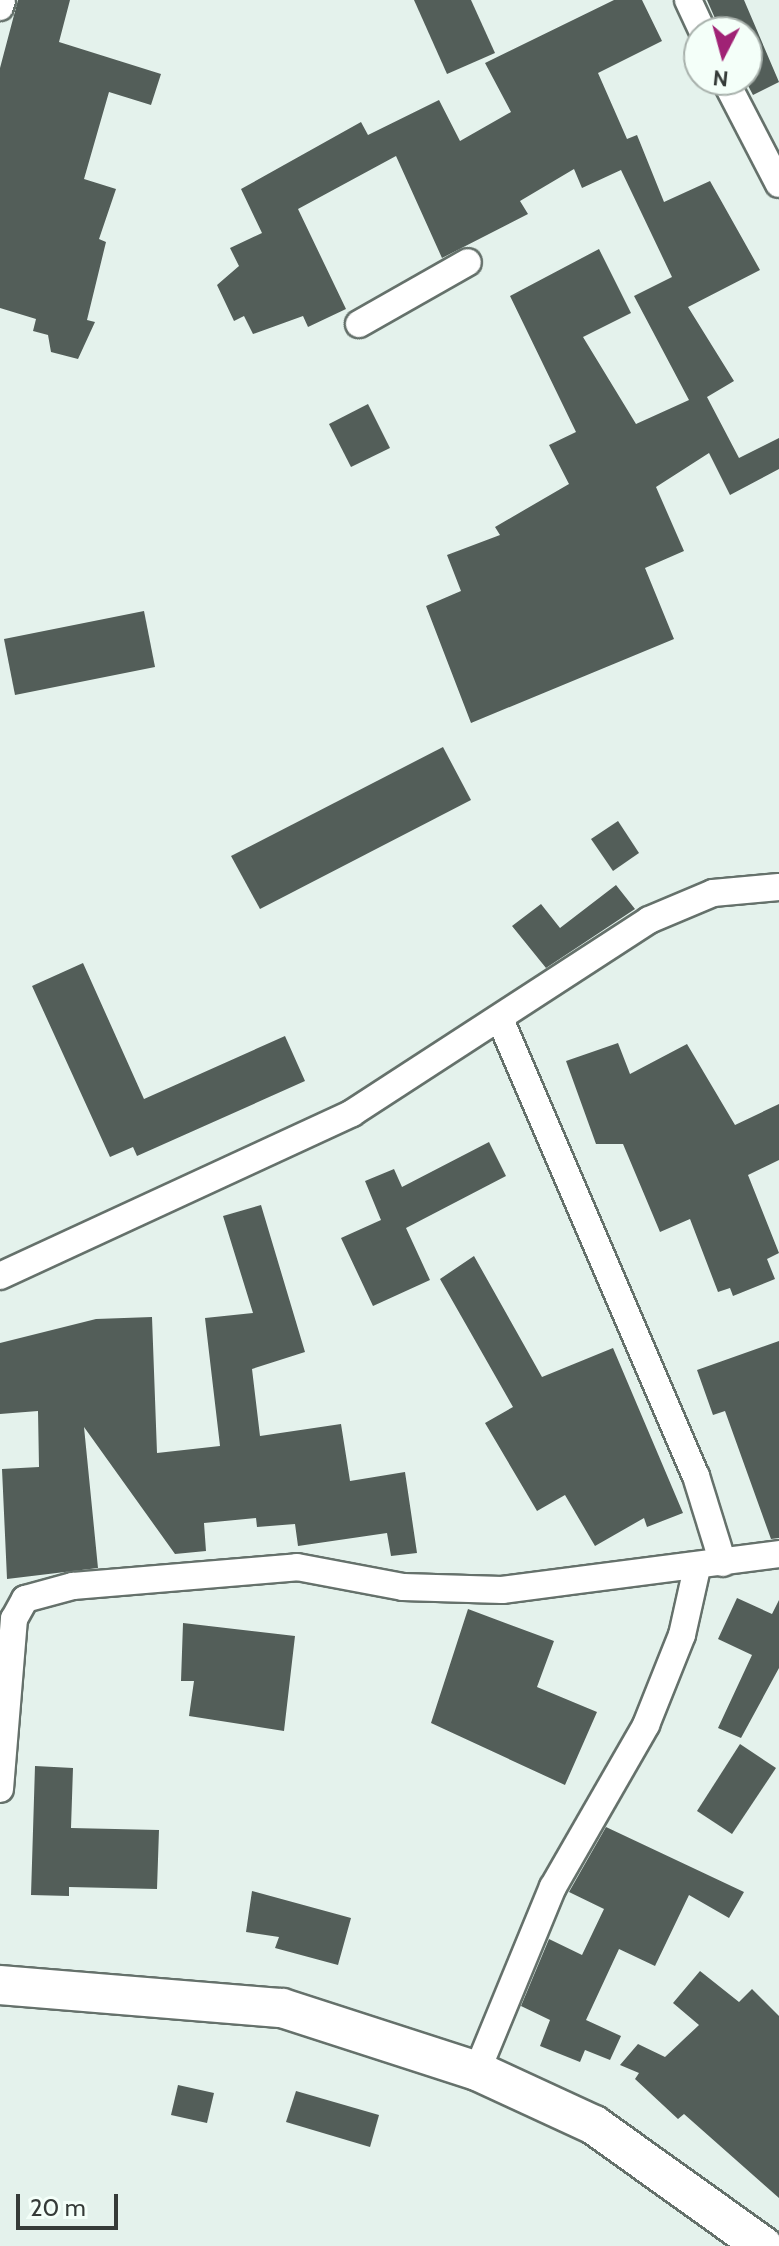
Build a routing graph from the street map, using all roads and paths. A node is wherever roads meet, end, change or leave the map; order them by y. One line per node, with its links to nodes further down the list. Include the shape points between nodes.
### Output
1 (2, 0): 2 (street)
2 (0, 7)
3 (733, 96): 4 (street)
4 (779, 184)
5 (468, 262): 6 (street)
6 (359, 324)
7 (779, 887): 8 (street, via 713,893 649,920)
8 (500, 1019): 9 (street, via 352,1113); 11 (street, via 696,1476)
9 (0, 1276)
10 (779, 1554): 11 (street)
11 (723, 1563): 12 (street)
12 (697, 1568): 13 (street, via 502,1590 403,1587 297,1567 73,1586 25,1599 14,1619); 15 (street, via 682,1635 646,1725 553,1887)
13 (0, 1789)
14 (0, 1985): 15 (main road, via 282,2008)
15 (477, 2071): 16 (main road, via 594,2125)
16 (763, 2246)

